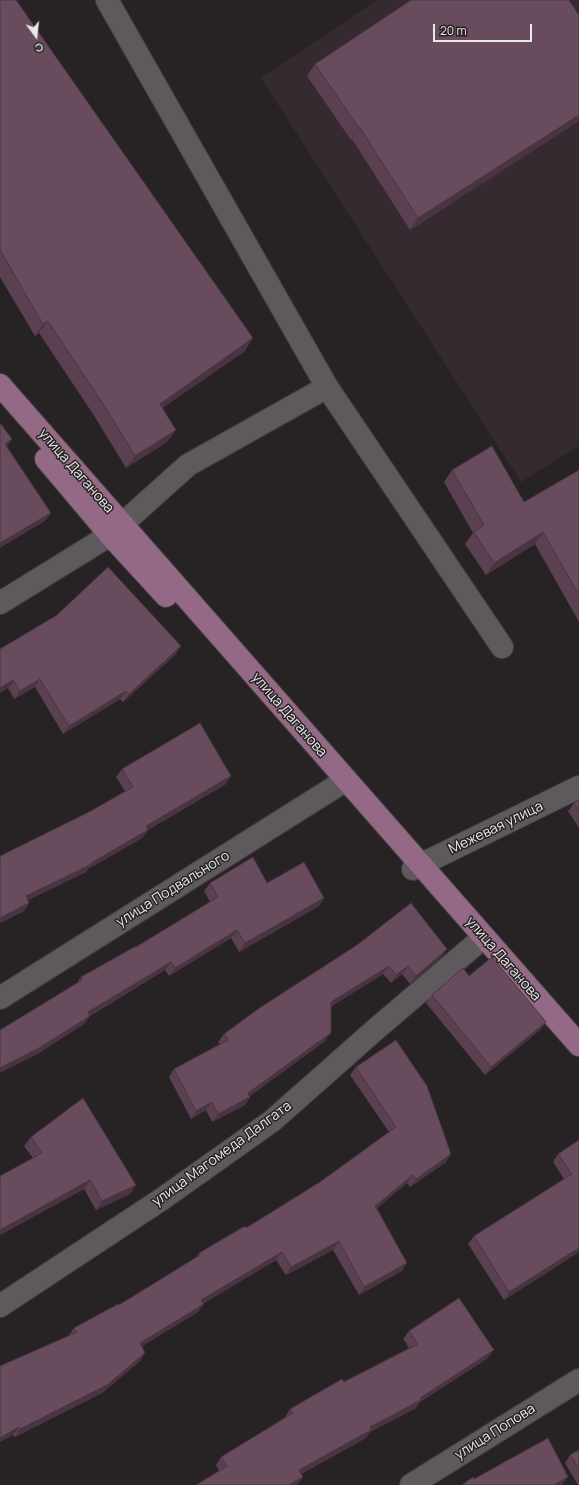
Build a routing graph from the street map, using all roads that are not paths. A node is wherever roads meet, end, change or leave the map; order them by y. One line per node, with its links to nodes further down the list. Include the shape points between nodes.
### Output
1 (107, 0): 3 (street)
2 (0, 385): 5 (main road, улица Даганова)
3 (327, 387): 5 (street, via 188,465); 7 (street)
4 (0, 405): 5 (main road, улица Даганова)
5 (116, 530): 6 (street); 8 (main road, улица Даганова)
6 (0, 603)
7 (502, 647)
8 (343, 782): 10 (main road, улица Даганова); 12 (street, улица Подвального)
9 (579, 787): 10 (street, Межевая улица)
10 (417, 867): 11 (main road, улица Даганова)
11 (481, 939): 13 (main road, улица Даганова); 14 (main road, улица Даганова); 15 (street, улица Магомеда Далгата, via 272,1122 162,1200)
12 (0, 998)
13 (579, 1045)
14 (579, 1056)
15 (0, 1306)
16 (579, 1380): 17 (street, улица Попова)
17 (411, 1485)

